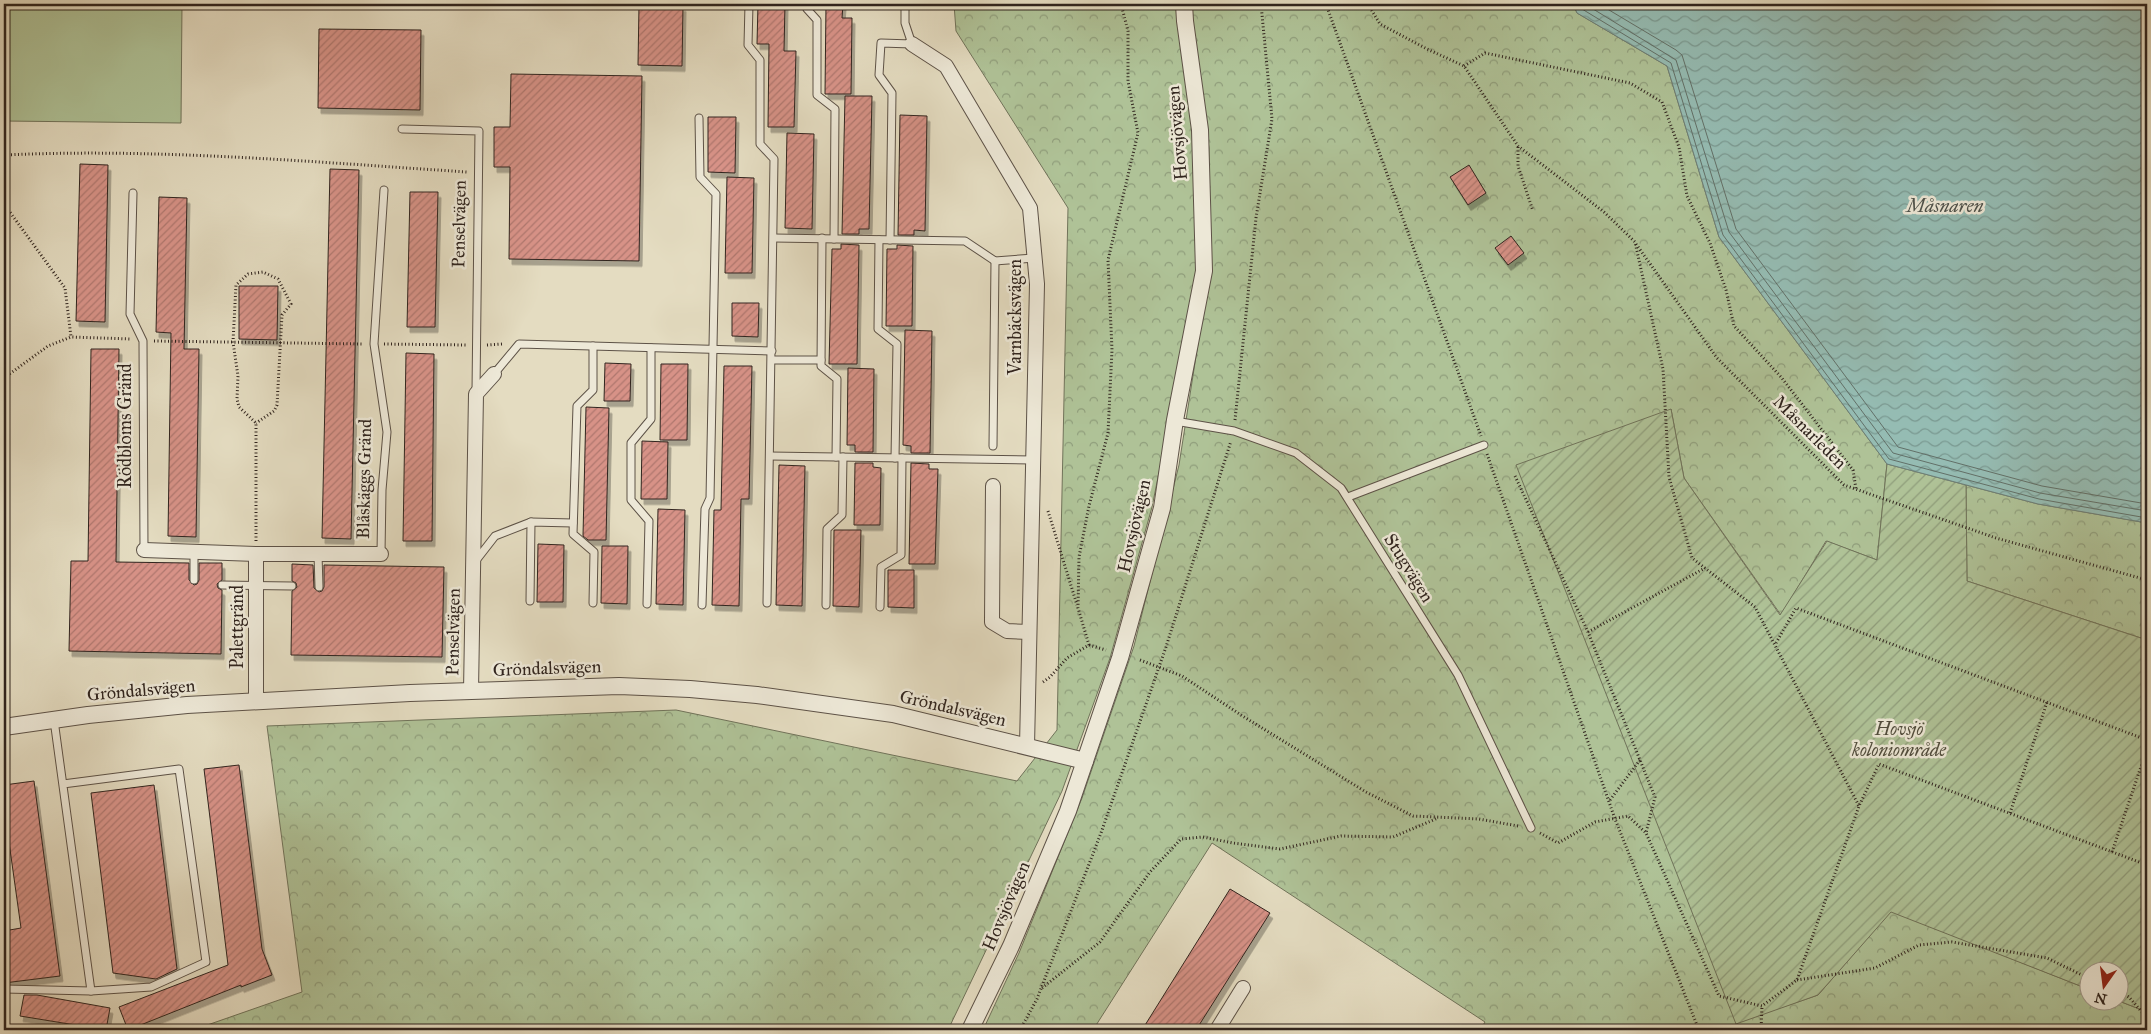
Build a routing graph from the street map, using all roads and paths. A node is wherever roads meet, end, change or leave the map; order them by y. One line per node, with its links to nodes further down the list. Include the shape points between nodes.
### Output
1 (749, 4): 20 (lane, via 748,45 760,60 760,144 774,159)
2 (807, 4): 22 (lane, via 807,9 817,20 817,96 835,109)
3 (905, 4): 9 (lane, via 905,24)
4 (1122, 4): 80 (path, via 1128,31 1128,81 1138,133 1108,260 1112,350 1108,433 1079,557)
5 (1184, 4): 44 (street, Hovsjövägen, via 1200,130 1204,271)
6 (1261, 4): 46 (path, via 1272,119 1256,218)
7 (1326, 4): 47 (path)
8 (1368, 4): 10 (path, via 1380,24)
9 (912, 44): 24 (lane, via 881,43 879,75 892,93); 26 (street, Varnbäcksvägen, via 946,66 1030,208)
10 (1464, 66): 13 (path); 55 (path, via 1485,53 1630,83 1662,102 1679,147 1687,196 1710,243 1734,326 1781,378 1853,470)
11 (699, 118): 37 (lane, via 700,177 716,194)
12 (402, 129): 15 (lane, Penselvägen, via 479,131)
13 (1518, 146): 19 (path, via 1518,166); 25 (path, Måsnarleden, via 1604,212)
14 (4, 155): 15 (path, via 196,155)
15 (478, 172): 34 (lane, Penselvägen)
16 (384, 190): 32 (lane, Blåskäggs Gränd)
17 (133, 193): 29 (lane, Rödbloms Gränd, via 130,314)
18 (4, 204): 28 (path, via 65,288)
19 (1533, 211)
20 (774, 238): 21 (lane); 38 (lane)
21 (822, 238): 22 (lane); 40 (lane)
22 (834, 239): 23 (lane)
23 (879, 240): 24 (lane); 51 (lane, via 878,329 897,344)
24 (890, 240): 27 (lane, via 964,241)
25 (1634, 242): 55 (path, Måsnarleden, via 1717,358 1844,485); 66 (path, via 1663,369 1669,476 1692,558)
26 (1034, 258): 27 (lane); 52 (street, Varnbäcksvägen)
27 (995, 261): 48 (lane)
28 (71, 337): 29 (path); 42 (path, via 48,346)
29 (143, 341): 30 (path); 60 (lane, Rödbloms Gränd)
30 (233, 342): 31 (path); 31 (path, via 236,285 248,274 263,272 278,279 291,304 282,315); 45 (path, via 239,407)
31 (280, 343): 32 (path); 45 (path, via 276,405 274,411)
32 (374, 344): 34 (path); 64 (lane, Blåskäggs Gränd, via 387,432)
33 (519, 344): 34 (path); 35 (lane); 41 (lane)
34 (476, 345): 43 (lane, Penselvägen)
35 (593, 346): 36 (lane); 59 (lane, via 593,390 577,406)
36 (651, 348): 37 (lane); 76 (lane, via 651,419 631,442 631,500 649,521)
37 (713, 349): 38 (lane); 77 (lane, via 710,498 705,509)
38 (772, 351): 39 (lane)
39 (772, 360): 40 (lane); 49 (lane)
40 (821, 360): 50 (lane, via 821,366 837,379)
41 (494, 374): 43 (street)
42 (4, 378)
43 (476, 394): 65 (street, Penselvägen)
44 (1175, 420): 46 (lane, Stugvägen); 98 (street, Hovsjövägen, via 1162,508 1120,658)
45 (256, 423): 62 (path)
46 (1234, 431): 56 (lane, Stugvägen, via 1296,453); 87 (path)
47 (1484, 445): 56 (lane); 100 (path)
48 (993, 446)
49 (770, 456): 50 (lane); 74 (lane)
50 (839, 457): 51 (lane); 78 (lane, via 842,515 827,529)
51 (898, 458): 52 (lane); 79 (lane, via 900,555 881,567)
52 (1033, 460): 81 (street, Varnbäcksvägen)
53 (1515, 476): 82 (path)
54 (993, 486): 81 (street, via 992,622 1006,631)
55 (1856, 490): 68 (path, Måsnarleden, via 1996,538)
56 (1348, 497): 105 (lane, Stugvägen, via 1458,675)
57 (1047, 507): 80 (path)
58 (531, 522): 59 (lane); 65 (lane, via 495,536); 73 (lane)
59 (573, 523): 75 (lane, via 573,534 594,552)
60 (144, 550): 61 (street, Rödbloms Gränd)
61 (194, 552): 62 (street, Rödbloms Gränd); 67 (lane)
62 (256, 554): 63 (street, Blåskäggs Gränd); 70 (street, Palettgränd)
63 (318, 554): 64 (street, Blåskäggs Gränd); 72 (lane)
64 (381, 554)
65 (473, 565): 88 (street, Penselvägen)
66 (1705, 568): 82 (path); 83 (path, via 1755,607)
67 (194, 580)
68 (2147, 580)
69 (222, 585): 70 (lane)
70 (256, 586): 71 (lane); 90 (street, Palettgränd)
71 (292, 586)
72 (319, 587)
73 (530, 601)
74 (767, 603)
75 (593, 604)
76 (647, 604)
77 (702, 605)
78 (826, 605)
79 (880, 607)
80 (1078, 608): 84 (path)
81 (1029, 632): 89 (street, Varnbäcksvägen)
82 (1588, 632): 97 (path)
83 (1776, 643): 91 (path, via 1796,608); 101 (path)
84 (1089, 645): 85 (path); 89 (path, via 1067,658 1050,677)
85 (1106, 650)
86 (1140, 660): 87 (path)
87 (1158, 666): 103 (path, via 1182,676 1366,792 1413,816); 113 (path, via 1102,833)
88 (471, 691): 90 (street, Gröndalsvägen); 95 (street, Gröndalsvägen, via 619,686 747,694 893,714)
89 (1028, 691): 95 (street, Varnbäcksvägen)
90 (256, 701): 92 (street, Gröndalsvägen)
91 (2047, 702): 94 (path); 102 (path)
92 (54, 720): 93 (street, Gröndalsvägen); 99 (lane)
93 (4, 727)
94 (2147, 740)
95 (1027, 746): 98 (street, Gröndalsvägen)
96 (2147, 749): 107 (path)
97 (1640, 760): 100 (path); 106 (path, via 1654,797)
98 (1085, 761): 118 (street, Hovsjövägen, via 1068,811 1011,946)
99 (63, 784): 114 (lane); 114 (lane, via 179,769 205,953 206,962 151,987)
100 (1609, 801): 104 (path)
101 (1858, 806): 102 (path, via 1879,764); 110 (path)
102 (2010, 813): 107 (path)
103 (1439, 818): 105 (path, via 1479,819); 113 (path, via 1393,837 1341,836 1280,849 1203,837 1181,839 1150,872 1100,942)
104 (1615, 818): 105 (path, via 1595,822 1558,843); 106 (path, via 1628,816); 121 (path)
105 (1531, 828)
106 (1646, 833): 116 (path, via 1719,996)
107 (2112, 852): 108 (path)
108 (2147, 865)
109 (2078, 973): 110 (path, via 2047,958 1952,942 1919,945 1875,968)
110 (1798, 980): 116 (path)
111 (1243, 988): 120 (street)
112 (4, 989): 114 (lane)
113 (1041, 990): 119 (path)
114 (91, 991)
115 (2128, 997): 117 (path)
116 (1762, 1006): 122 (path)
117 (2147, 1018)
118 (970, 1030)
119 (1020, 1030)
120 (1217, 1030)
121 (1699, 1030)
122 (1761, 1030)

